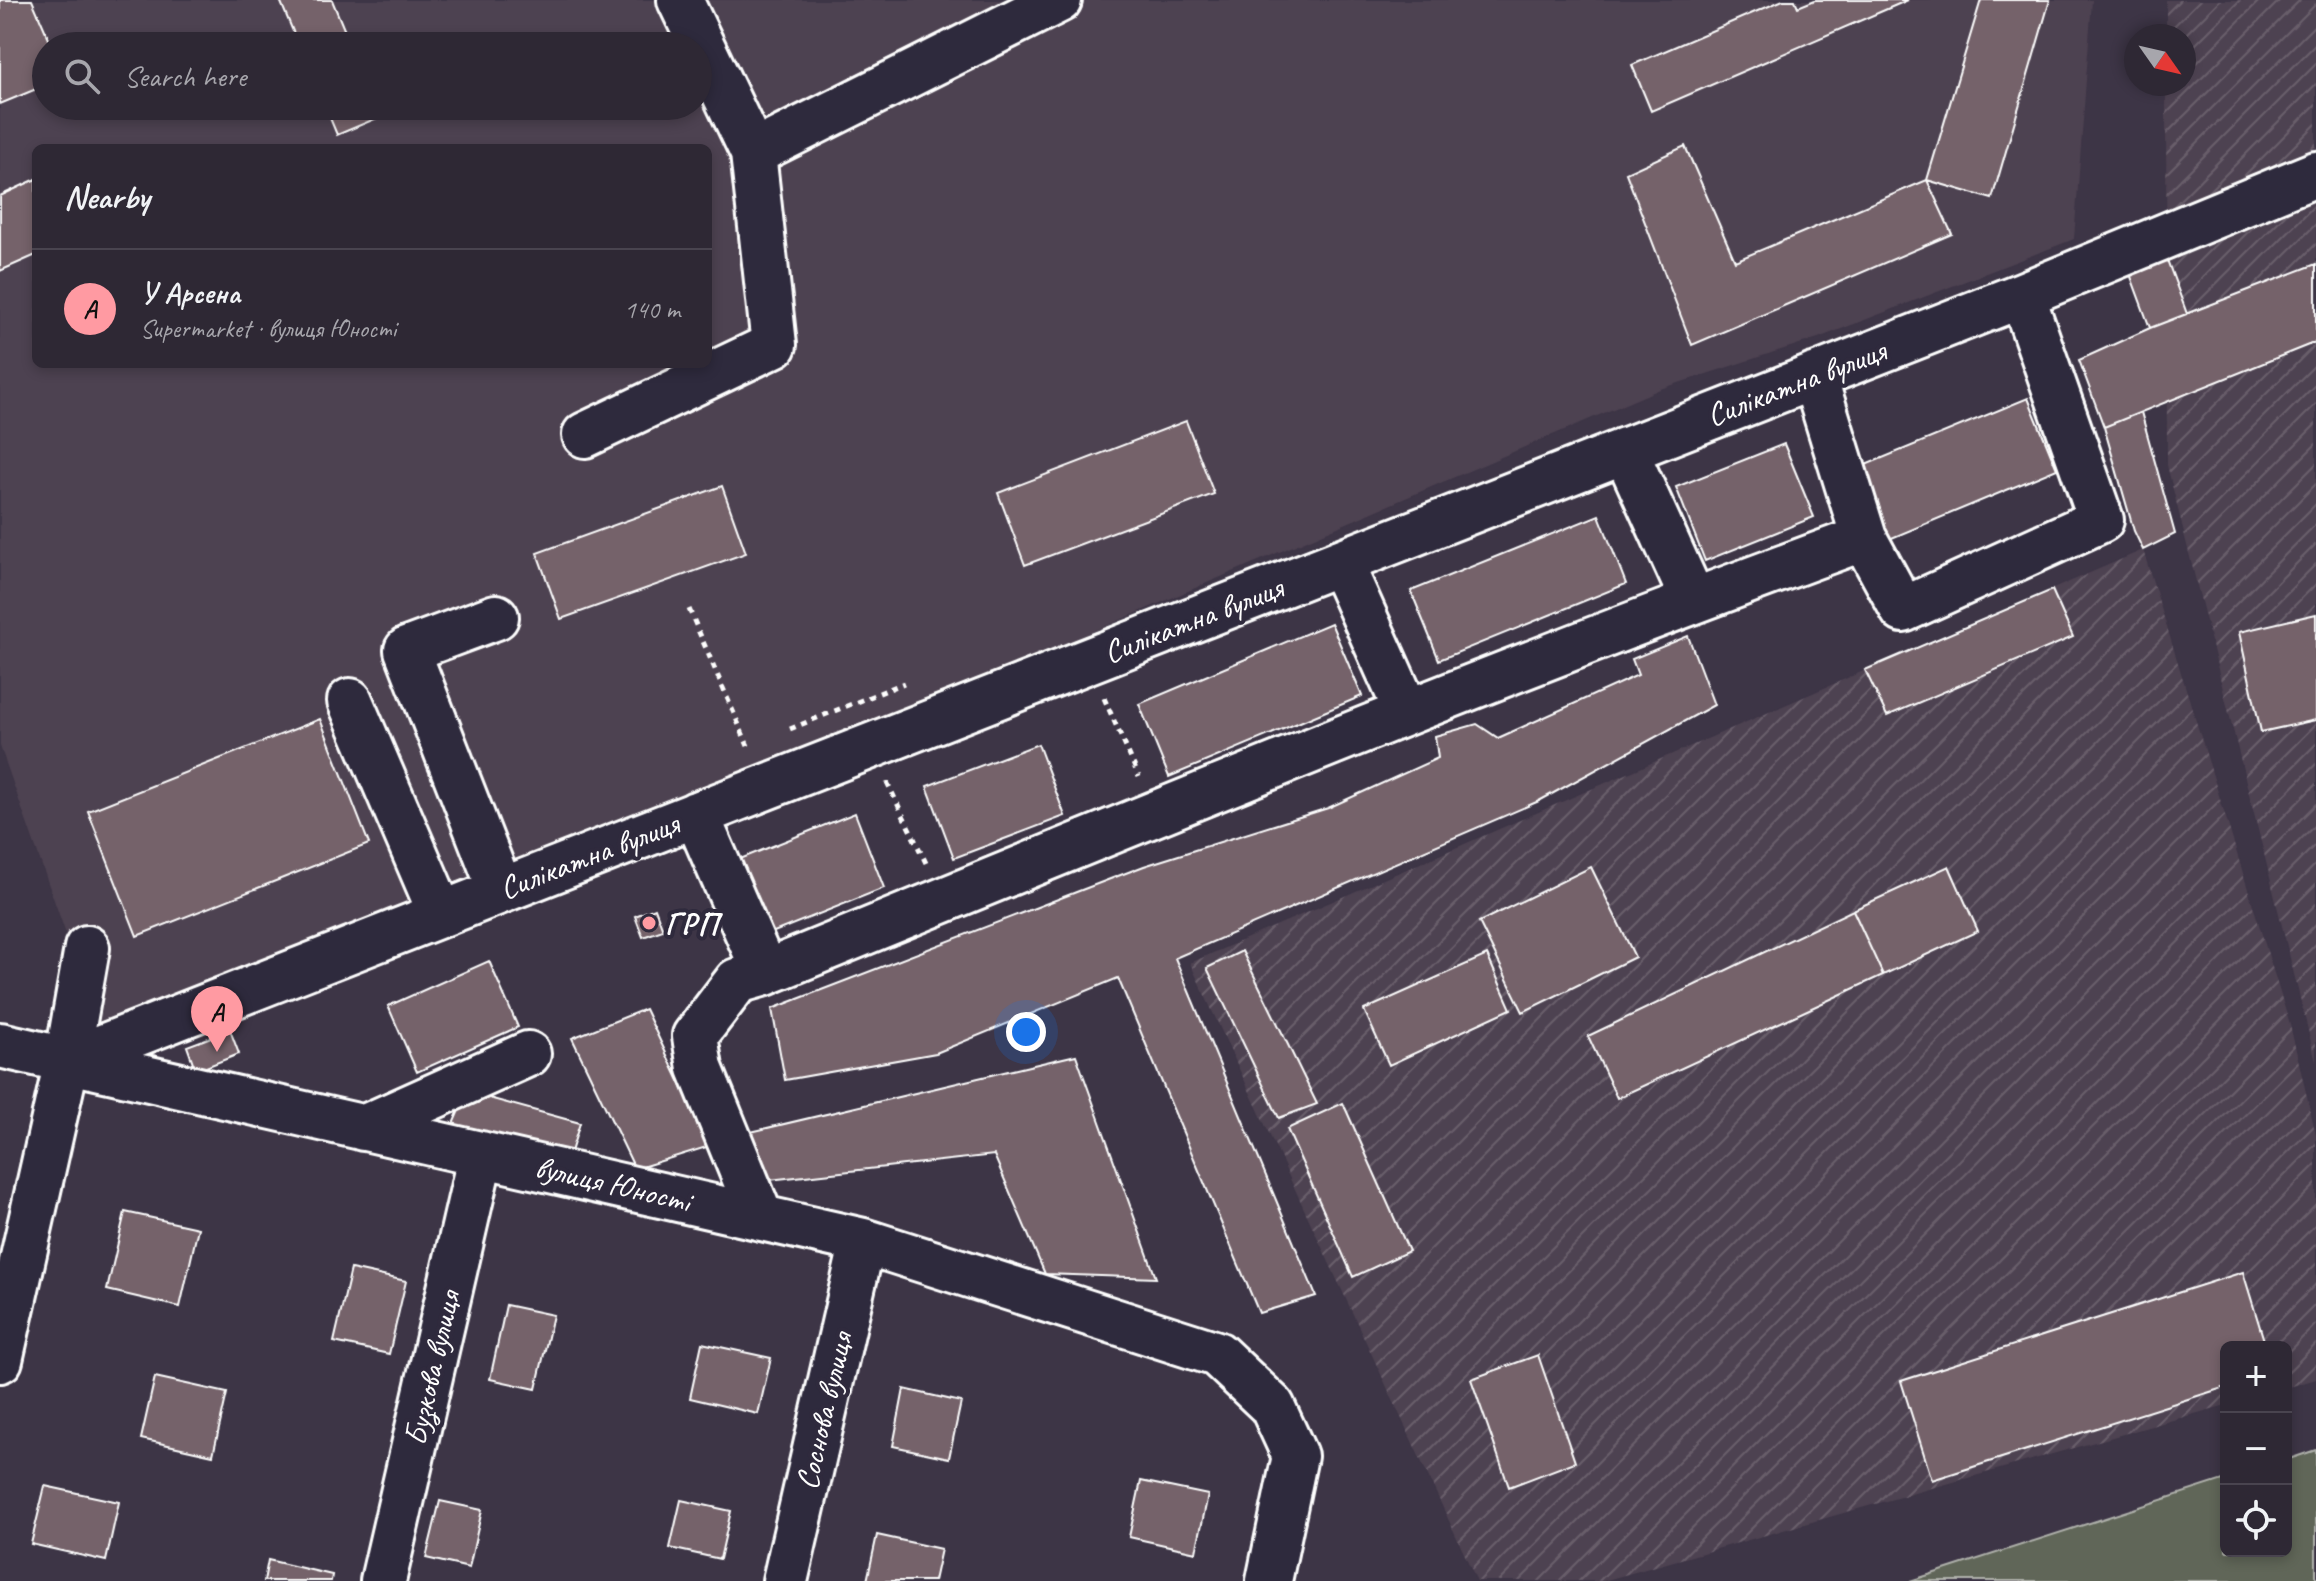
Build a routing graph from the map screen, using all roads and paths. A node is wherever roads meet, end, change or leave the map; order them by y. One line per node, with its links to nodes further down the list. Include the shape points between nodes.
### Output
1 (680, 0): 3 (street)
2 (1059, 0): 5 (street)
3 (695, 32)
4 (712, 67): 5 (street)
5 (753, 153): 9 (street, via 774,345)
6 (2316, 174): 7 (street, Силікатна вулиця)
7 (2022, 295): 8 (street, Силікатна вулиця); 11 (street, via 2101,520 1903,610)
8 (1814, 376): 10 (street, Силікатна вулиця); 11 (street)
9 (585, 435)
10 (1625, 450): 12 (street, Силікатна вулиця); 13 (street)
11 (1864, 538): 13 (street)
12 (1340, 562): 16 (street, Силікатна вулиця); 18 (street)
13 (1693, 600): 18 (street)
14 (689, 609): 19 (path)
15 (496, 617): 23 (street, via 407,650)
16 (1087, 661): 20 (street, Силікатна вулиця); 22 (path)
17 (350, 701): 25 (street)
18 (1407, 712): 22 (street)
19 (748, 746)
20 (870, 746): 21 (street, Силікатна вулиця); 24 (path)
21 (696, 814): 23 (street, Силікатна вулиця); 27 (street)
22 (1156, 814): 24 (street)
23 (501, 891): 25 (street, Силікатна вулиця)
24 (944, 900): 27 (street)
25 (441, 914): 30 (street, Силікатна вулиця)
26 (87, 948): 30 (street)
27 (765, 973): 33 (street, via 737,981 695,1036 700,1068)
28 (0, 1045): 30 (street, вулиця Юності)
29 (528, 1054): 31 (street)
30 (67, 1061): 31 (street, вулиця Юності); 35 (street)
31 (363, 1128): 32 (street, вулиця Юності)
32 (481, 1154): 33 (street, вулиця Юності); 36 (street, Бузкова вулиця)
33 (761, 1218): 34 (street, вулиця Юності)
34 (863, 1241): 37 (street, Соснова вулиця); 38 (street, вулиця Юності, via 1217,1354 1272,1406 1295,1456)
35 (0, 1360)
36 (383, 1581)
37 (785, 1581)
38 (1269, 1581)

